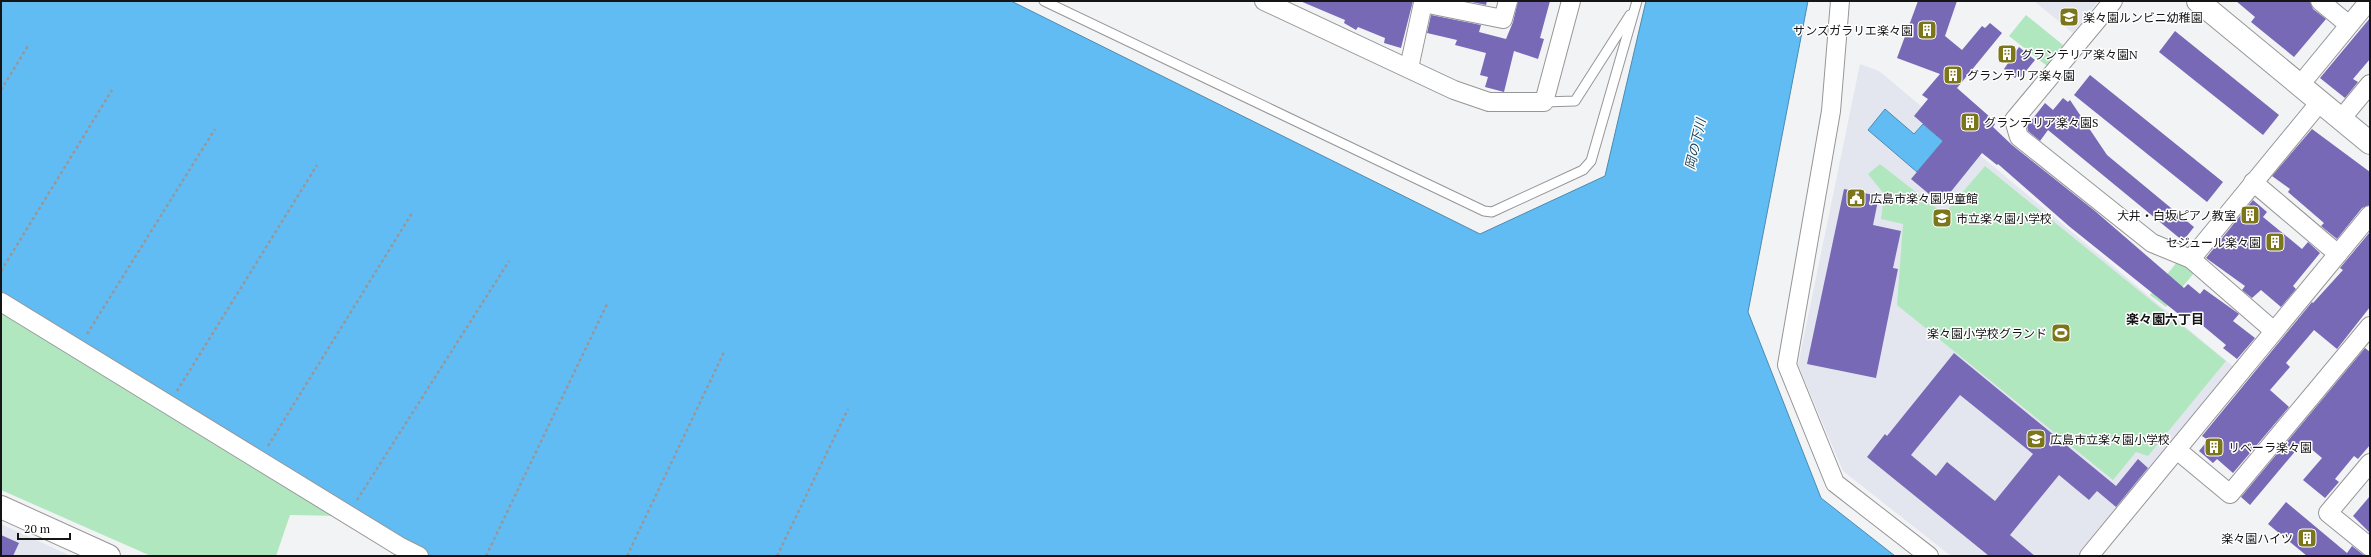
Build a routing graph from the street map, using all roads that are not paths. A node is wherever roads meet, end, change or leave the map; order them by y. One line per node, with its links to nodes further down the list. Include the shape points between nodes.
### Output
1 (1044, 1): 10 (lane, via 1484,211 1492,212 1583,170 1591,161)
2 (1264, 1): 12 (street)
3 (1508, 1): 12 (street, via 1503,19 1423,3)
4 (1571, 1): 15 (street)
5 (1840, 1): 32 (street, via 1831,111 1787,365 1835,483)
6 (2113, 1): 22 (street, via 2014,120 2019,136 2152,243)
7 (2198, 1): 14 (street)
8 (2320, 1): 11 (street)
9 (2369, 1): 11 (street)
10 (1637, 3): 15 (lane, via 1576,101)
11 (2349, 25): 14 (street)
12 (1408, 68): 15 (street, via 1454,90 1489,102)
13 (2370, 84): 17 (street)
14 (2300, 85): 16 (street)
15 (1544, 102)
16 (2320, 102): 17 (street); 19 (street)
17 (2341, 119): 18 (street)
18 (2370, 143)
19 (2253, 182): 21 (street); 22 (street)
20 (2370, 215): 21 (street)
21 (2338, 254): 25 (street)
22 (2191, 259): 25 (street)
23 (1, 302): 31 (street)
24 (2370, 326): 26 (street, via 2230,494)
25 (2274, 331): 26 (street)
26 (2177, 450): 33 (street)
27 (2370, 463): 29 (street, via 2328,513)
28 (1, 507): 30 (street)
29 (2370, 547)
30 (109, 556)
31 (419, 556)
32 (1929, 556)
33 (2089, 556)

